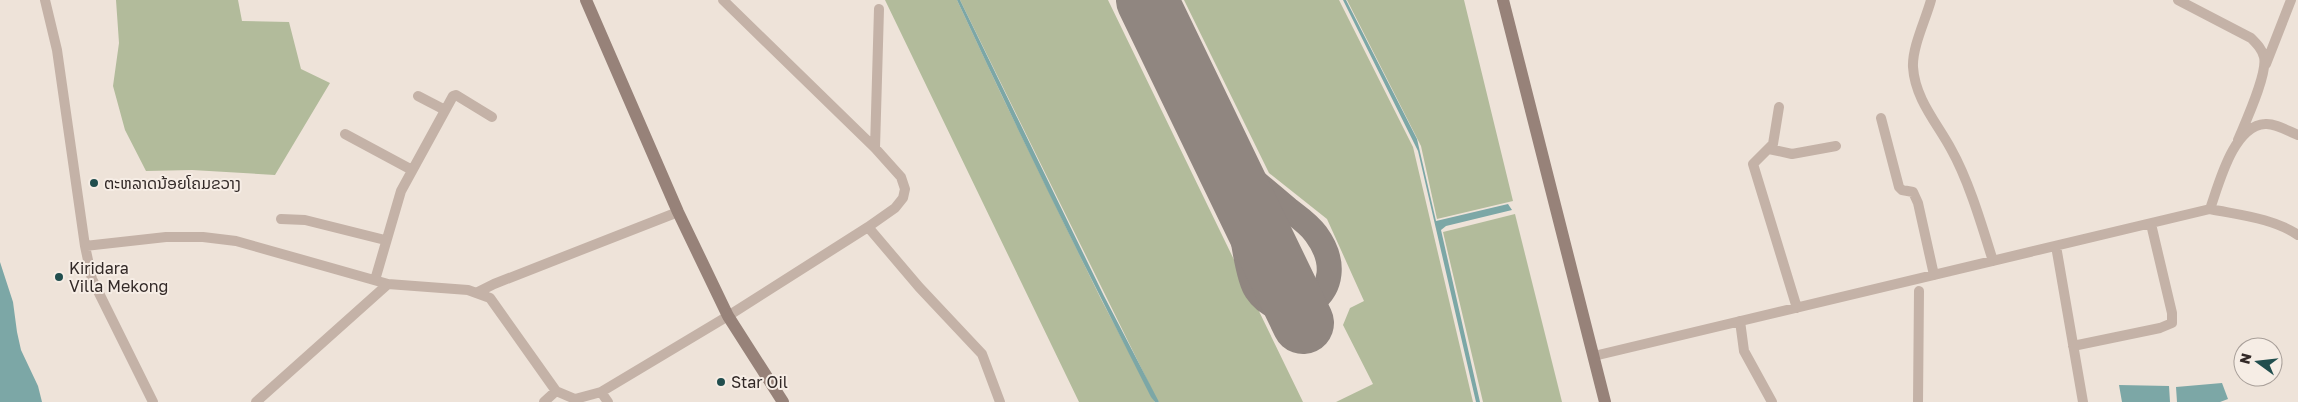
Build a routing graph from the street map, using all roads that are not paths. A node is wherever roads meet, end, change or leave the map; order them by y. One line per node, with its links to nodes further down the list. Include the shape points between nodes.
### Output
1 (45, 0): 29 (street, via 57,50)
2 (586, 0): 23 (main road)
3 (723, 0): 19 (street)
4 (1503, 0): 41 (main road)
5 (1931, 0): 31 (street, via 1914,54 1914,77 1922,99 1952,150)
6 (2178, 0): 9 (street, via 2251,38 2265,59)
7 (2291, 0): 9 (street)
8 (879, 9): 19 (street)
9 (2263, 72): 17 (street)
10 (418, 96): 12 (street)
11 (1779, 107): 20 (street, via 1776,137)
12 (445, 110): 13 (street, via 456,95); 21 (street)
13 (492, 118)
14 (1881, 118): 32 (street, via 1899,187 1912,192 1918,203)
15 (345, 134): 21 (street)
16 (2298, 135): 17 (street, via 2264,124 2248,130)
17 (2238, 140): 22 (street)
18 (1836, 146): 20 (street, via 1792,154)
19 (875, 148): 26 (street, via 900,177 905,189 895,208)
20 (1769, 149): 37 (street, via 1755,160 1753,168)
21 (412, 170): 28 (street, via 401,191)
22 (2210, 209): 25 (street); 27 (street, via 2257,218)
23 (678, 212): 36 (street); 38 (main road)
24 (281, 219): 28 (street, via 305,220)
25 (2150, 224): 30 (street); 40 (street, via 2172,323)
26 (868, 227): 38 (street); 50 (street, via 918,287 982,354)
27 (2298, 235)
28 (385, 240): 33 (street)
29 (85, 246): 33 (street, via 166,237 202,237 236,241); 45 (street, via 92,279)
30 (2056, 246): 31 (street); 40 (street)
31 (1993, 261): 32 (street)
32 (1934, 275): 37 (street)
33 (375, 280): 34 (street)
34 (388, 284): 36 (street); 46 (street)
35 (1919, 290): 53 (street)
36 (476, 293): 42 (street, via 490,298)
37 (1798, 308): 39 (street)
38 (728, 316): 43 (street); 49 (main road)
39 (1740, 321): 41 (street); 52 (street, via 1744,352)
40 (2073, 346): 54 (street)
41 (1594, 356): 51 (main road)
42 (556, 391): 44 (street); 47 (street)
43 (601, 392): 44 (street); 48 (street)
44 (576, 400)
45 (153, 402)
46 (256, 402)
47 (544, 402)
48 (608, 402)
49 (783, 402)
50 (1000, 402)
51 (1605, 402)
52 (1772, 402)
53 (1918, 402)
54 (2083, 402)

